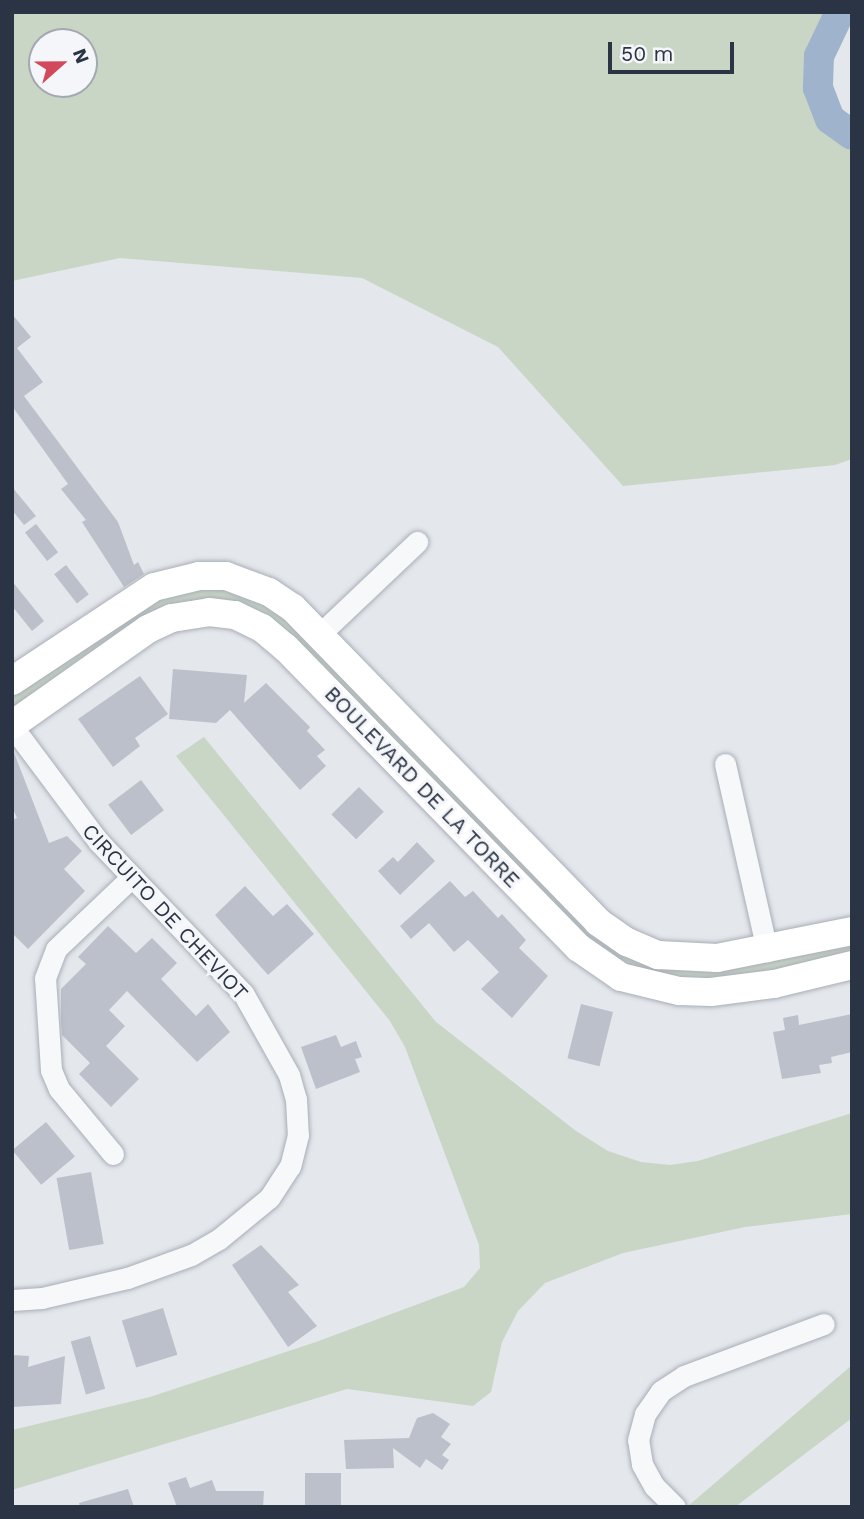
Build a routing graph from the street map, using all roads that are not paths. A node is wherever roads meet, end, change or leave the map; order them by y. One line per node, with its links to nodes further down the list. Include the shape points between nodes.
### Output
1 (417, 542): 2 (street)
2 (320, 634): 3 (street, BOULEVARD DE LA TORRE, via 269,592 226,576 199,576 154,587); 8 (street, BOULEVARD DE LA TORRE, via 598,922 627,942 658,955 717,958)
3 (12, 681)
4 (12, 725): 6 (street, CIRCUITO DE CHEVIOT, via 85,826); 9 (street, BOULEVARD DE LA TORRE, via 148,629 184,616 235,615 262,628 286,648 579,948 621,977 679,991 711,992 774,984)
5 (725, 764): 8 (street)
6 (132, 877): 10 (street, via 56,949 45,978 51,1070 59,1089); 11 (street, CIRCUITO DE CHEVIOT, via 243,993 262,1021 296,1099 298,1135 290,1166 269,1198 191,1255 127,1278 42,1298)
7 (852, 931): 8 (street, BOULEVARD DE LA TORRE)
8 (767, 951)
9 (852, 965)
10 (113, 1154)
11 (12, 1300)
12 (824, 1324): 13 (street, via 684,1376 661,1391 645,1414 638,1440 642,1464 654,1486)
13 (675, 1507)

